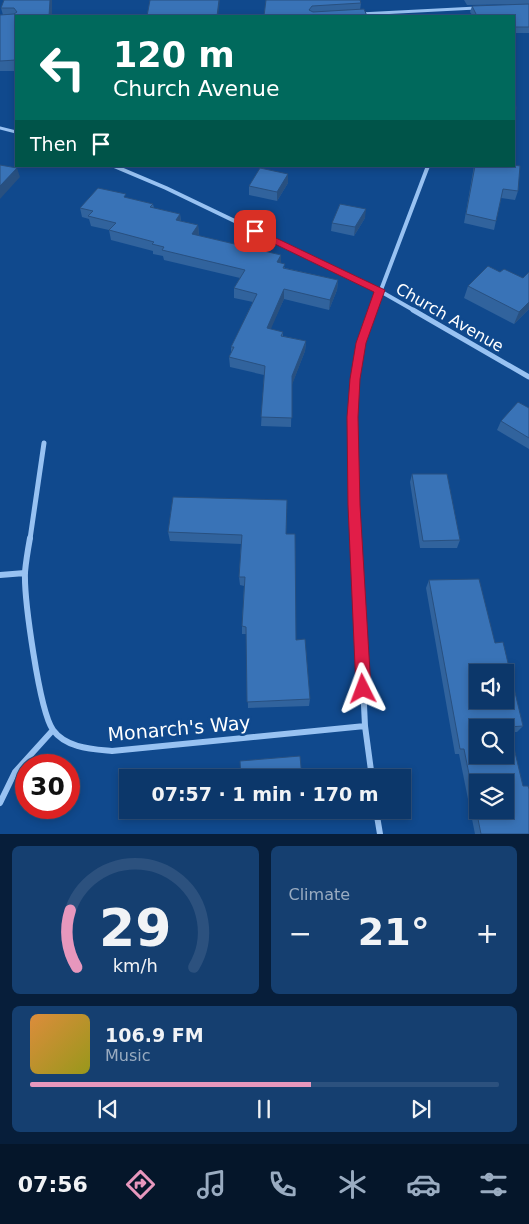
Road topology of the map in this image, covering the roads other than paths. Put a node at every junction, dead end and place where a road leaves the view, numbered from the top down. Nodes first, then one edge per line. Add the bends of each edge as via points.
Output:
1 (483, 8) edge
2 (416, 11) junction
3 (351, 14) edge
4 (418, 15) edge
5 (0, 128) edge
6 (15, 132) edge
7 (116, 167) edge
8 (428, 167) edge
9 (380, 290) junction
10 (529, 377) edge
11 (44, 443) dead end
12 (25, 573) junction
13 (0, 575) edge
14 (365, 726) junction
15 (53, 730) junction
16 (371, 769) edge
17 (0, 802) edge
18 (378, 819) edge
19 (380, 834) edge

1 - 2 street
2 - 3 street
2 - 4 street
5 - 6 street
7 - 9 street, Church Avenue
8 - 9 street
9 - 10 street, Church Avenue
9 - 14 street via 361,343 352,417
11 - 12 street
12 - 13 street
12 - 15 street via 35,667 44,710
14 - 15 street, Monarch's Way via 112,751 90,750 68,743
14 - 16 street
15 - 17 street via 20,764 5,786
18 - 19 street

